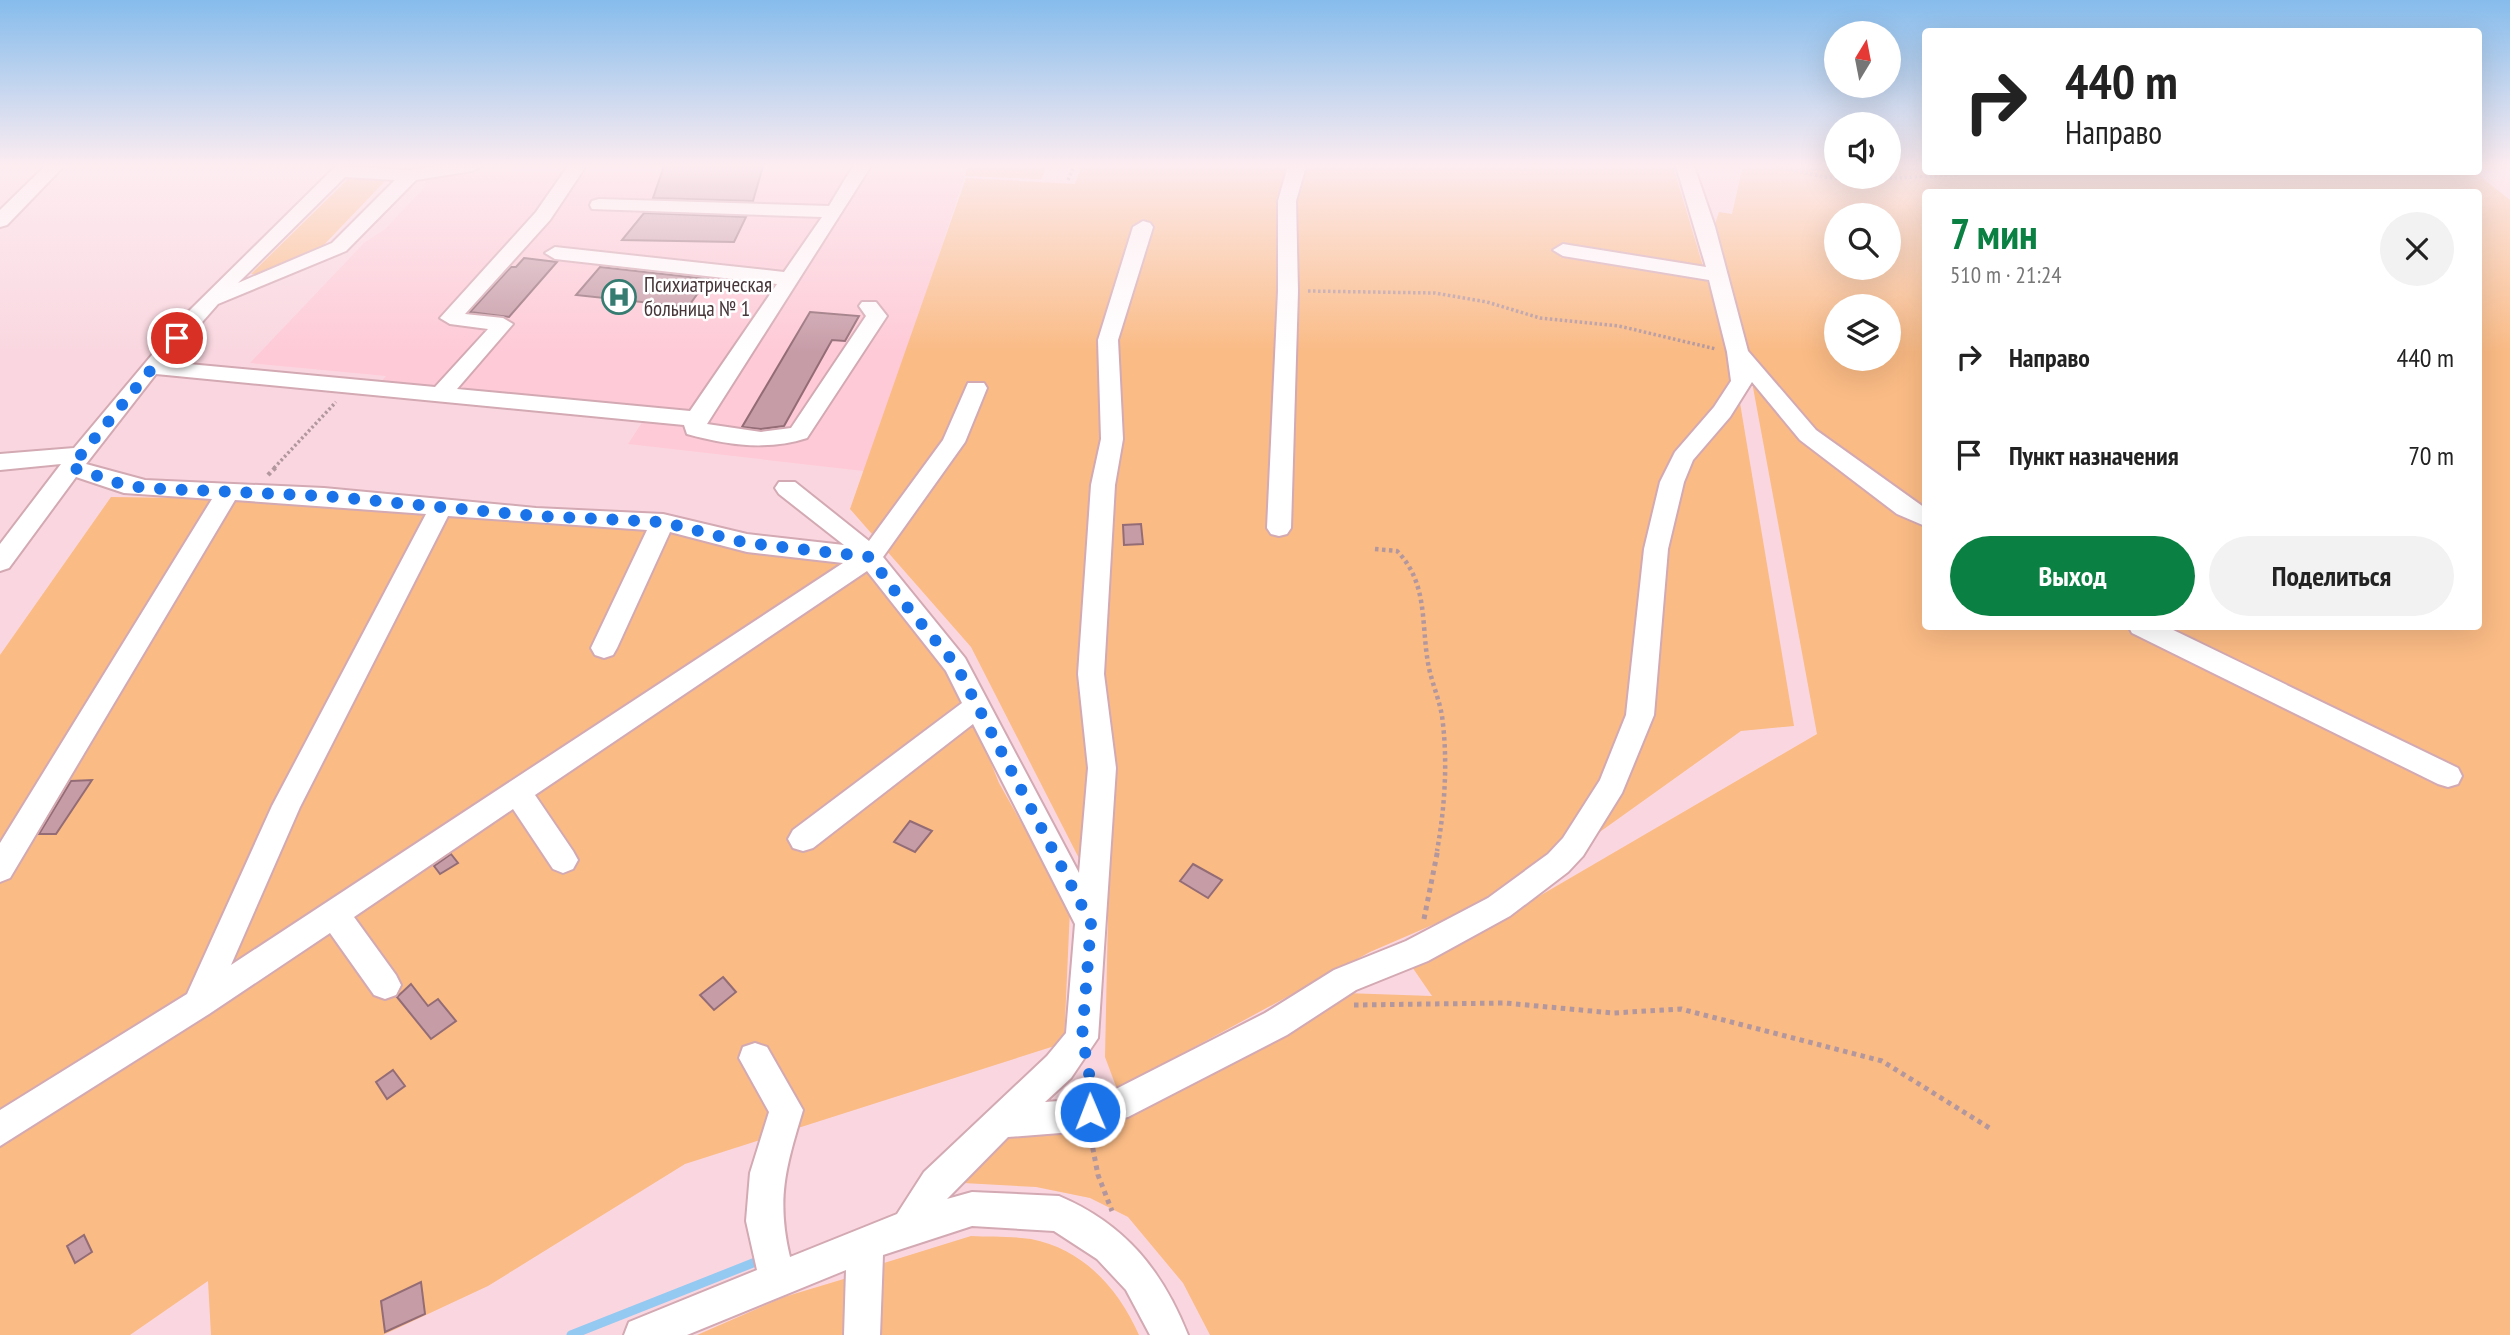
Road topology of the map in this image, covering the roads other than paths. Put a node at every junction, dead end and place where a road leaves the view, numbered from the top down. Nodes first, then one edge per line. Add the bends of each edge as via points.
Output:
1 (283, 228) edge
2 (357, 228) edge
3 (532, 228) edge
4 (824, 228) edge
5 (1143, 228) edge
6 (1287, 228) edge
7 (1703, 228) edge
8 (1563, 250) dead end
9 (555, 253) dead end
10 (1717, 275) junction
11 (790, 279) junction
12 (208, 303) junction
13 (869, 306) dead end
14 (1738, 352) junction
15 (151, 367) junction
16 (976, 388) dead end
17 (442, 393) junction
18 (696, 419) junction
19 (75, 461) junction
20 (0, 462) edge
21 (787, 488) dead end
22 (237, 492) junction
23 (441, 508) junction
24 (1922, 516) edge
25 (663, 522) junction
26 (1279, 528) dead end
27 (870, 557) junction
28 (0, 562) edge
29 (2149, 630) edge
30 (604, 648) dead end
31 (978, 706) junction
32 (2448, 776) dead end
33 (517, 792) junction
34 (803, 839) dead end
35 (564, 860) dead end
36 (0, 869) edge
37 (334, 913) junction
38 (1091, 923) junction
39 (385, 985) dead end
40 (198, 1004) junction
41 (755, 1058) dead end
42 (1000, 1121) junction
43 (0, 1129) edge
44 (908, 1227) junction
45 (865, 1245) junction
46 (777, 1281) junction
47 (642, 1335) edge
48 (862, 1335) edge
49 (1170, 1335) edge

1 - 12 street
2 - 12 street via 339,247
3 - 17 street via 450,318 503,324
4 - 11 street
5 - 38 street via 1108,340 1112,439 1103,485 1091,674 1102,768
6 - 26 street
7 - 10 street
8 - 10 street
9 - 11 street
10 - 14 street
11 - 18 street
12 - 15 street
13 - 18 lane via 877,316 799,433 783,440 743,438 695,429
14 - 24 street via 1808,435
14 - 42 street via 1742,381 1683,457 1672,482 1656,549 1640,715 1612,785 1558,863 1499,907 1417,951 1345,980 1116,1106 1073,1116
15 - 17 street
15 - 19 street
16 - 27 street via 954,442
17 - 18 street
19 - 20 street
19 - 22 street via 124,485
19 - 28 street
21 - 27 street
22 - 23 street
22 - 36 street
23 - 25 street
23 - 40 street via 286,806
25 - 27 street via 747,543
25 - 30 street
27 - 31 street via 956,665
27 - 33 street
29 - 32 street
31 - 34 street
31 - 38 street
33 - 35 lane
33 - 37 street
37 - 39 lane
37 - 40 street
38 - 42 street via 1082,1038 1059,1067
40 - 43 street
41 - 46 street via 786,1110 767,1173 764,1221
42 - 44 street via 936,1184
44 - 45 street
44 - 49 street via 972,1209 1059,1214 1110,1246 1139,1277
45 - 46 street
45 - 48 street
46 - 47 street

